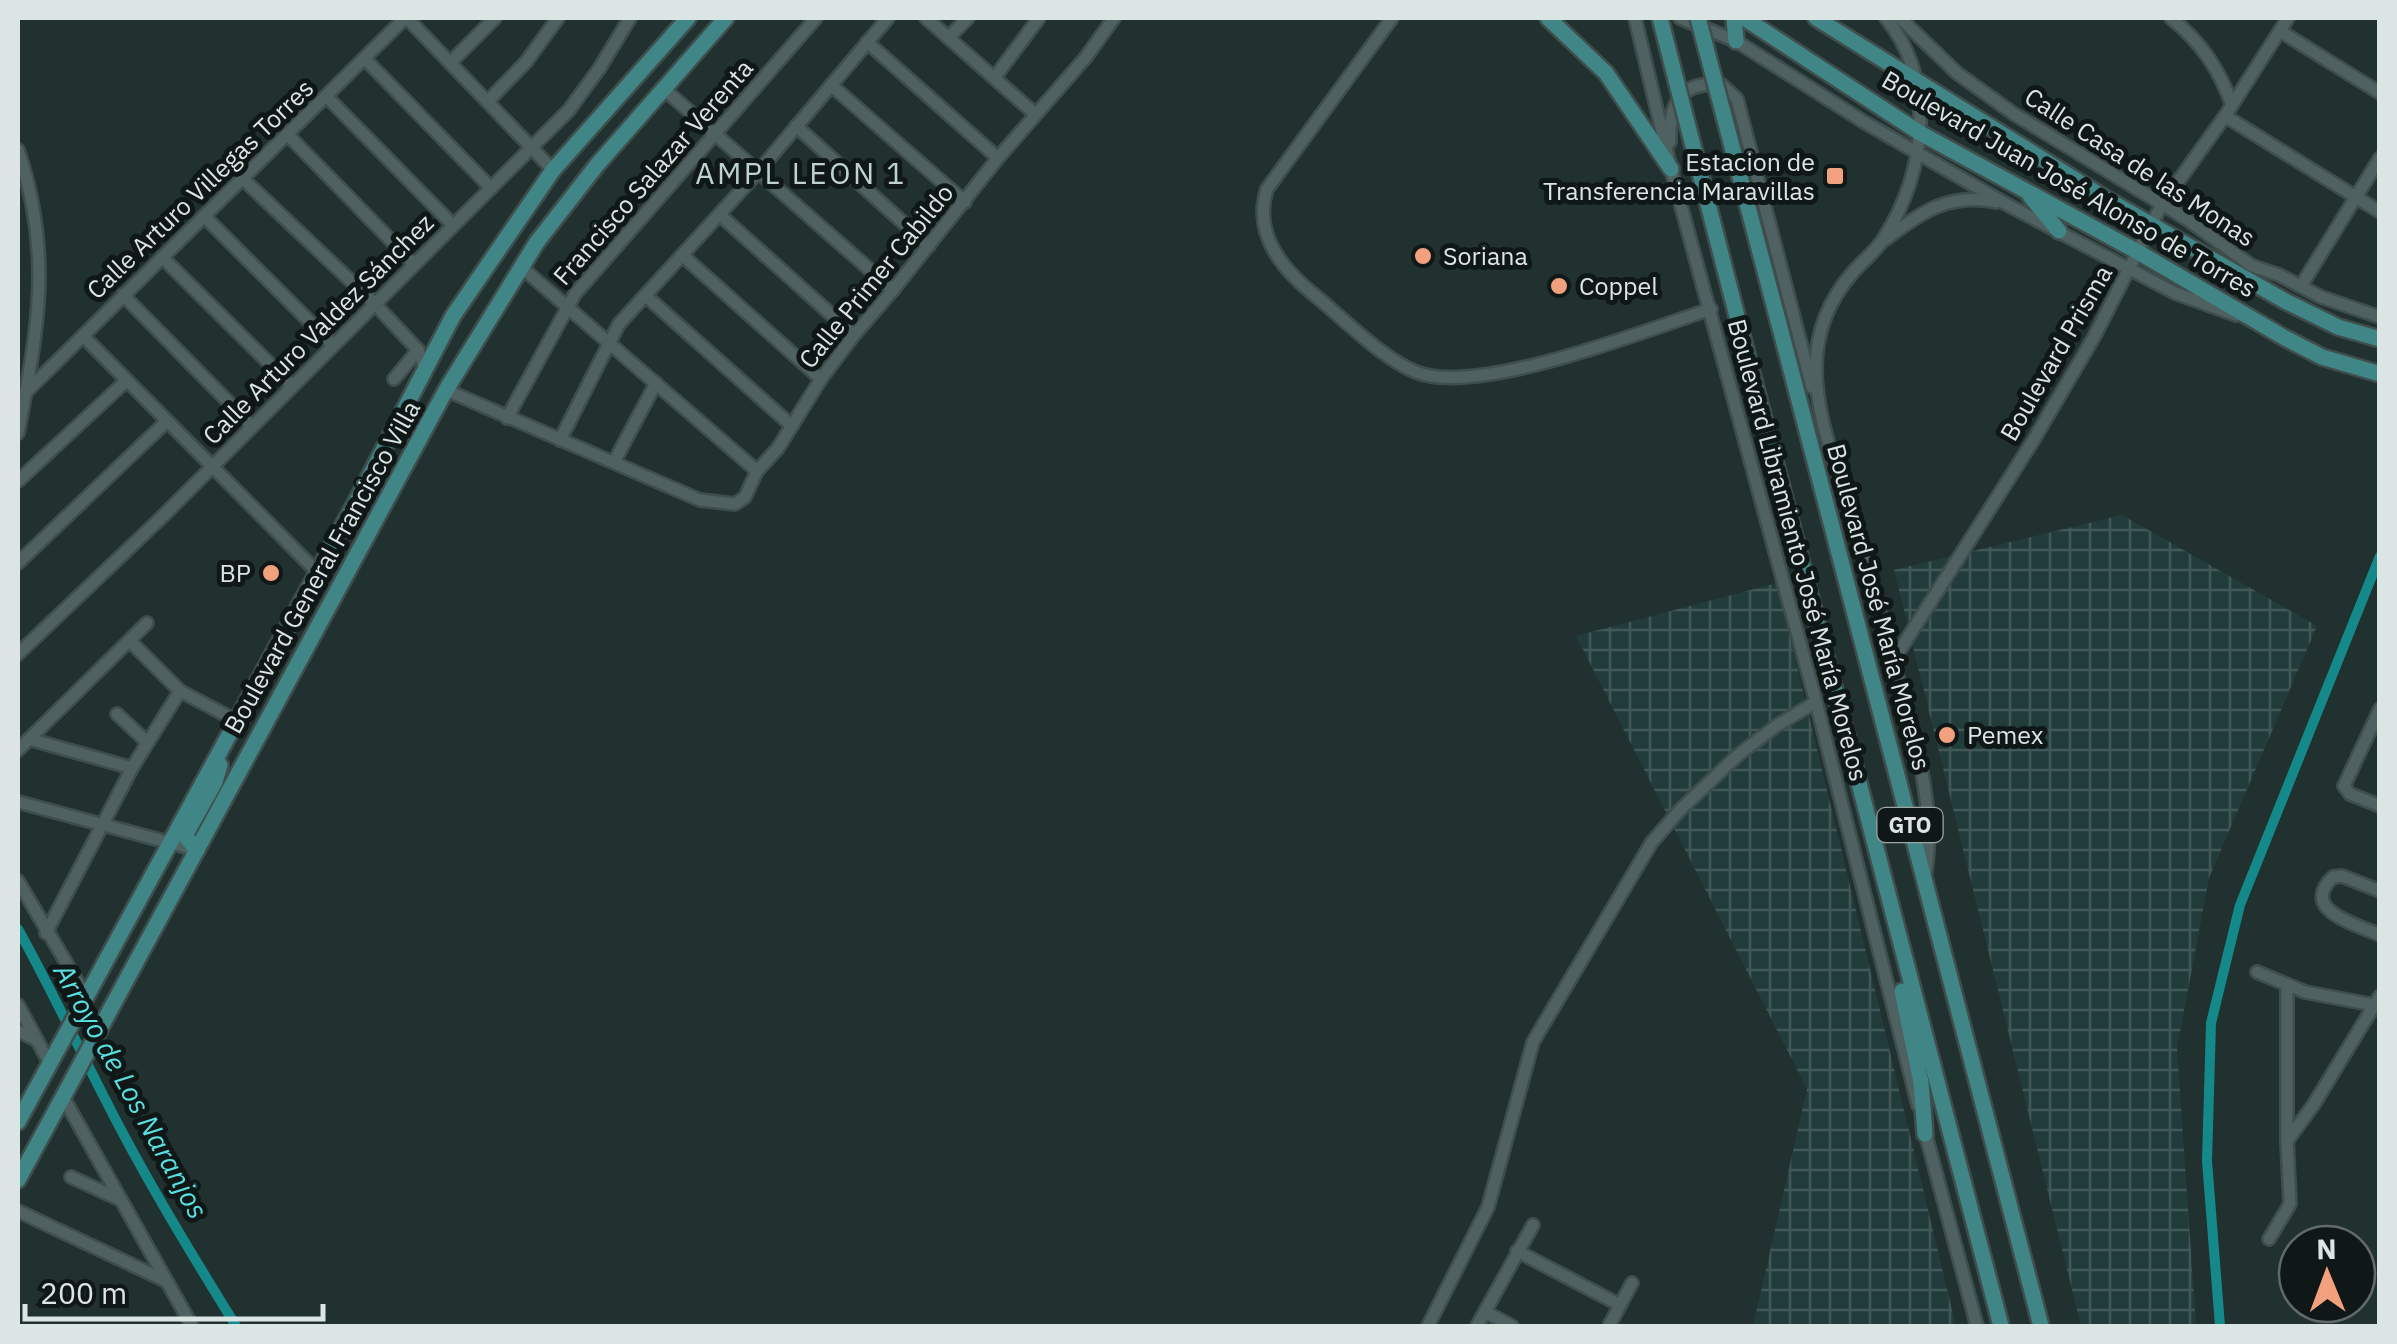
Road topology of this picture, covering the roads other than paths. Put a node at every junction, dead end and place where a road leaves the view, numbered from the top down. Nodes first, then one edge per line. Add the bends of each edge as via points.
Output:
1 (406, 18) edge
2 (495, 18) edge
3 (558, 18) edge
4 (630, 18) edge
5 (688, 18) edge
6 (726, 18) edge
7 (816, 18) edge
8 (888, 18) edge
9 (926, 18) edge
10 (968, 18) edge
11 (1039, 18) edge
12 (1114, 18) edge
13 (1392, 18) edge
14 (1548, 18) edge
15 (1634, 18) edge
16 (1660, 18) edge
17 (1680, 18) edge
18 (1698, 18) edge
19 (1734, 18) edge
20 (1744, 18) edge
21 (1806, 18) edge
22 (1816, 18) edge
23 (1886, 18) edge
24 (1900, 18) edge
25 (2171, 18) edge
26 (2288, 18) edge
27 (2280, 31) junction
28 (949, 37) junction
29 (1736, 41) junction
30 (868, 42) junction
31 (1857, 44) junction
32 (365, 59) junction
33 (450, 63) junction
34 (995, 77) junction
35 (1916, 82) junction
36 (830, 85) junction
37 (665, 90) junction
38 (2380, 94) edge
39 (326, 97) junction
40 (488, 100) junction
41 (2228, 111) junction
42 (1036, 114) junction
43 (796, 126) junction
44 (1920, 132) junction
45 (287, 134) junction
46 (714, 134) junction
47 (532, 146) junction
48 (18, 150) edge
49 (1918, 153) junction
50 (998, 158) junction
51 (2380, 158) edge
52 (1671, 169) junction
53 (553, 170) junction
54 (758, 172) junction
55 (242, 178) junction
56 (490, 188) junction
57 (2025, 189) junction
58 (2358, 197) junction
59 (965, 202) junction
60 (2006, 204) junction
61 (2162, 204) junction
62 (2380, 212) edge
63 (720, 215) junction
64 (204, 216) junction
65 (2152, 224) junction
66 (452, 225) junction
67 (2058, 231) junction
68 (1882, 241) junction
69 (929, 246) junction
70 (2138, 252) junction
71 (682, 255) junction
72 (162, 257) junction
73 (414, 264) junction
74 (520, 266) junction
75 (2252, 266) junction
76 (2131, 269) junction
77 (2301, 286) junction
78 (894, 290) junction
79 (123, 295) junction
80 (646, 296) junction
81 (2285, 301) junction
82 (374, 303) junction
83 (567, 306) junction
84 (1711, 308) junction
85 (2380, 317) edge
86 (2263, 324) junction
87 (854, 334) junction
88 (83, 336) junction
89 (2380, 339) edge
90 (608, 341) junction
91 (332, 344) junction
92 (418, 350) junction
93 (425, 368) junction
94 (2380, 374) edge
95 (394, 379) dead end
96 (821, 379) junction
97 (126, 380) junction
98 (656, 383) junction
99 (290, 385) junction
100 (446, 390) junction
101 (26, 392) junction
102 (1818, 410) junction
103 (507, 418) junction
104 (167, 420) junction
105 (252, 425) junction
106 (792, 426) junction
107 (18, 434) edge
108 (560, 440) junction
109 (614, 462) junction
110 (212, 466) junction
111 (757, 471) junction
112 (18, 481) edge
113 (18, 563) edge
114 (317, 572) junction
115 (147, 623) dead end
116 (130, 641) junction
117 (18, 654) edge
118 (1893, 661) junction
119 (180, 690) junction
120 (1816, 702) junction
121 (2380, 709) edge
122 (116, 714) dead end
123 (236, 721) junction
124 (29, 739) junction
125 (146, 742) junction
126 (18, 750) edge
127 (217, 757) junction
128 (132, 768) junction
129 (18, 802) edge
130 (2380, 806) edge
131 (104, 826) junction
132 (170, 842) junction
133 (197, 850) junction
134 (18, 880) edge
135 (1925, 880) junction
136 (2380, 892) edge
137 (1890, 908) junction
138 (46, 932) junction
139 (2380, 936) edge
140 (140, 951) junction
141 (2257, 972) dead end
142 (2287, 984) junction
143 (86, 998) junction
144 (2377, 1001) edge
145 (18, 1004) edge
146 (18, 1031) edge
147 (37, 1040) junction
148 (50, 1064) junction
149 (24, 1096) edge
150 (62, 1096) junction
151 (18, 1122) edge
152 (1926, 1134) junction
153 (2287, 1141) junction
154 (71, 1177) dead end
155 (18, 1180) edge
156 (121, 1200) junction
157 (18, 1212) edge
158 (1533, 1225) dead end
159 (2269, 1239) dead end
160 (1517, 1251) junction
161 (164, 1280) junction
162 (1632, 1283) dead end
163 (1620, 1305) junction
164 (1485, 1312) junction
165 (192, 1326) edge
166 (1428, 1326) edge
167 (1477, 1326) edge
168 (1512, 1326) edge
169 (1609, 1326) edge
170 (1976, 1326) edge
171 (2001, 1326) edge
172 (2041, 1326) edge

1 - 32 street, Calle Arturo Villegas Torres
1 - 33 street
2 - 33 street
3 - 40 street
4 - 47 street, Calle Arturo Valdez Sánchez via 584,90
5 - 53 main road, Boulevard General Francisco Villa
6 - 37 main road, Boulevard General Francisco Villa
7 - 46 street, Francisco Salazar Verenta
8 - 30 street
9 - 28 street
10 - 28 street
11 - 34 street
12 - 42 street, Calle Primer Cabildo
13 - 84 street via 1267,189 1264,232 1293,277 1410,370 1438,379 1548,360
14 - 52 main road via 1606,73
15 - 52 street, Boulevard Libramiento José María Morelos
16 - 137 main road, GTO, bridge
17 - 29 street
18 - 135 main road, Boulevard José María Morelos / GTO, bridge
19 - 29 main road
20 - 44 main road, Boulevard Juan José Alonso de Torres
21 - 31 main road
22 - 31 main road, Boulevard Juan José Alonso de Torres
23 - 35 street via 1908,50
24 - 61 street, Calle Casa de las Monas via 1957,73 2014,114
25 - 41 street via 2214,62
26 - 27 street, Boulevard Prisma
27 - 38 street
27 - 41 street, Boulevard Prisma
28 - 34 street
29 - 49 street
30 - 36 street
30 - 50 street
31 - 35 main road, Boulevard Juan José Alonso de Torres
32 - 39 street, Calle Arturo Villegas Torres
32 - 56 street
33 - 40 street
34 - 42 street
35 - 44 street
35 - 65 main road, Boulevard Juan José Alonso de Torres
36 - 43 street
36 - 59 street
37 - 46 street
37 - 74 main road, Boulevard General Francisco Villa
39 - 45 street, Calle Arturo Villegas Torres
39 - 66 street
40 - 47 street
41 - 58 street
41 - 61 street, Boulevard Prisma
42 - 50 street, Calle Primer Cabildo
43 - 54 street
43 - 69 street
44 - 49 street
44 - 57 main road, Boulevard Juan José Alonso de Torres
45 - 55 street, Calle Arturo Villegas Torres
45 - 73 street
46 - 54 street
46 - 83 street, Francisco Salazar Verenta
47 - 53 street
47 - 56 street, Calle Arturo Valdez Sánchez
48 - 101 street via 41,261
49 - 60 street
49 - 68 street
50 - 59 street, Calle Primer Cabildo
51 - 58 street
52 - 84 street, Boulevard Libramiento José María Morelos
52 - 102 street via 1670,124 1678,98 1699,85 1722,85 1740,110
53 - 93 main road, Boulevard General Francisco Villa via 486,264
54 - 63 street
54 - 78 street
55 - 64 street, Calle Arturo Villegas Torres
55 - 82 street
56 - 66 street, Calle Arturo Valdez Sánchez
57 - 67 main road
57 - 70 main road, Boulevard Juan José Alonso de Torres
58 - 62 street
58 - 77 street
59 - 69 street, Calle Primer Cabildo
60 - 67 street
60 - 68 street via 1968,198 1938,204
61 - 65 street, Boulevard Prisma
61 - 75 street, Calle Casa de las Monas
63 - 71 street
63 - 87 street
64 - 72 street, Calle Arturo Villegas Torres
64 - 91 street
65 - 70 street, Boulevard Prisma
65 - 81 main road, Boulevard Juan José Alonso de Torres
66 - 73 street, Calle Arturo Valdez Sánchez
67 - 76 street
68 - 102 street via 1829,307 1818,348
69 - 78 street, Calle Primer Cabildo
70 - 76 street, Boulevard Prisma
70 - 86 main road, Boulevard Juan José Alonso de Torres
71 - 80 street
71 - 96 street
72 - 79 street, Calle Arturo Villegas Torres
72 - 99 street
73 - 82 street, Calle Arturo Valdez Sánchez
74 - 83 street
74 - 100 main road, Boulevard General Francisco Villa
75 - 77 street, Calle Casa de las Monas
75 - 81 street
76 - 86 street via 2175,293
76 - 118 street, Boulevard Prisma via 2033,441
77 - 85 street, Calle Casa de las Monas
78 - 87 street, Calle Primer Cabildo
79 - 88 street, Calle Arturo Villegas Torres
79 - 105 street
80 - 90 street
80 - 106 street
81 - 89 main road, Boulevard Juan José Alonso de Torres
82 - 91 street, Calle Arturo Valdez Sánchez
82 - 92 street
83 - 90 street
83 - 103 street, Francisco Salazar Verenta
84 - 120 street, Boulevard Libramiento José María Morelos
86 - 94 main road, Boulevard Juan José Alonso de Torres via 2322,357
87 - 96 street, Calle Primer Cabildo
88 - 97 street
88 - 101 street, Calle Arturo Villegas Torres
90 - 98 street
90 - 108 street
91 - 99 street, Calle Arturo Valdez Sánchez
92 - 93 street
92 - 95 street
93 - 114 main road, Boulevard General Francisco Villa
96 - 106 street, Calle Primer Cabildo
97 - 104 street
97 - 112 street
98 - 109 street
98 - 111 street
99 - 105 street, Calle Arturo Valdez Sánchez
100 - 103 street
100 - 133 main road, Boulevard General Francisco Villa
101 - 107 street
102 - 118 street
103 - 108 street
104 - 110 street
104 - 113 street
105 - 110 street, Calle Arturo Valdez Sánchez
106 - 111 street, Calle Primer Cabildo
108 - 109 street
109 - 111 street, Calle Primer Cabildo via 714,504 745,497
110 - 114 street
110 - 117 street, Calle Arturo Valdez Sánchez
114 - 123 main road, Boulevard General Francisco Villa
115 - 116 street
116 - 119 street
116 - 124 street
118 - 135 street via 1929,812
119 - 123 street
119 - 125 street
120 - 152 street, Boulevard Libramiento José María Morelos
120 - 166 street via 1738,755 1652,842 1533,1042 1494,1188
121 - 130 street via 2344,786
122 - 125 street
123 - 127 main road, Boulevard General Francisco Villa
124 - 126 street
124 - 128 street
125 - 128 street
127 - 132 main road, Boulevard General Francisco Villa
127 - 133 main road via 219,774 187,832
128 - 131 street
129 - 131 street
131 - 132 street
131 - 138 street
132 - 133 street
132 - 140 main road via 180,861 139,936
132 - 143 main road, Boulevard General Francisco Villa
133 - 140 main road, Boulevard General Francisco Villa
134 - 138 street
135 - 172 main road, Boulevard José María Morelos / GTO
136 - 139 street via 2338,876 2323,888 2322,902 2326,911
137 - 152 main road
137 - 171 main road, GTO
138 - 143 street
140 - 150 main road, Boulevard General Francisco Villa
141 - 142 street
142 - 144 street via 2316,995
142 - 153 street
143 - 148 main road, Boulevard General Francisco Villa
144 - 153 street
145 - 147 street
146 - 147 street
147 - 148 street
148 - 149 main road, Boulevard General Francisco Villa
149 - 151 main road, Boulevard General Francisco Villa
150 - 155 main road, Boulevard General Francisco Villa
150 - 156 street
152 - 170 street, Boulevard Libramiento José María Morelos
153 - 159 street via 2290,1204
154 - 156 street
156 - 161 street
157 - 161 street
158 - 160 street
160 - 163 street
160 - 164 street
161 - 165 street
162 - 163 street
163 - 169 street
164 - 167 street
164 - 168 street

